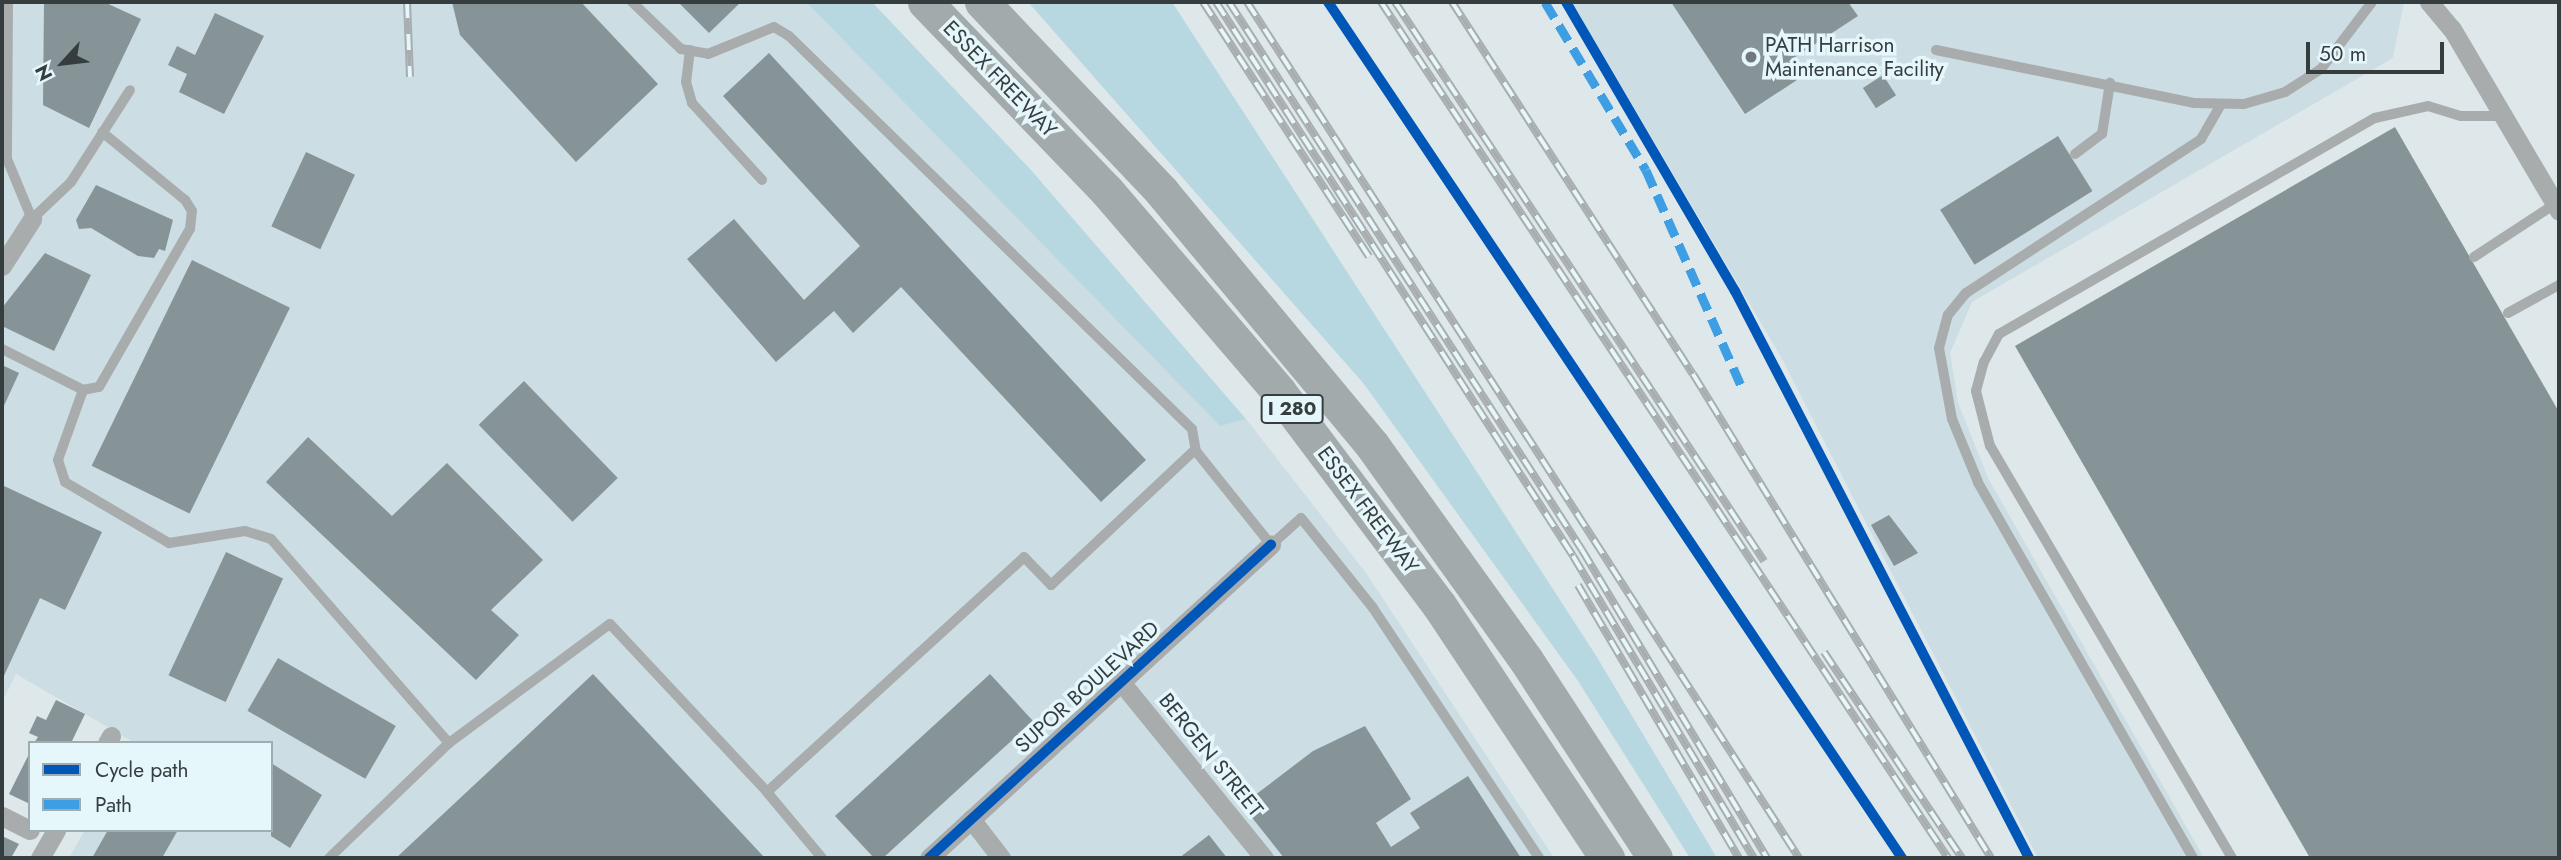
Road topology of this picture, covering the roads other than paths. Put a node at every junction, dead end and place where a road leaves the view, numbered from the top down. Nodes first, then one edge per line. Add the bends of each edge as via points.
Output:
1 (8, 2) edge
2 (632, 2) edge
3 (925, 2) edge
4 (982, 2) edge
5 (2372, 2) edge
6 (2429, 2) edge
7 (690, 50) junction
8 (1936, 50) dead end
9 (2110, 83) junction
10 (130, 90) dead end
11 (2221, 105) junction
12 (2504, 116) junction
13 (102, 132) junction
14 (2075, 154) dead end
15 (762, 180) dead end
16 (2557, 207) edge
17 (32, 219) junction
18 (2474, 257) dead end
19 (2, 266) edge
20 (2559, 285) edge
21 (2508, 313) dead end
22 (2, 349) edge
23 (83, 390) junction
24 (1196, 452) junction
25 (1271, 545) junction
26 (1121, 682) junction
27 (449, 743) junction
28 (767, 792) junction
29 (2, 816) edge
30 (971, 819) junction
31 (28, 829) edge
32 (53, 835) edge
33 (40, 858) edge
34 (329, 858) edge
35 (822, 858) edge
36 (929, 858) edge
37 (1001, 858) edge
38 (1264, 858) edge
39 (1539, 858) edge
40 (1607, 858) edge
41 (1656, 858) edge
42 (2193, 858) edge
43 (2232, 858) edge

1 - 17 lane via 7,159
2 - 7 lane
3 - 40 highway, ESSEX FREEWAY / I 280 via 1106,190 1279,392 1438,605
4 - 41 highway, ESSEX FREEWAY / I 280 via 1180,211 1364,434 1526,660
5 - 11 lane via 2338,52 2312,76 2270,98
6 - 12 street
7 - 15 lane via 686,82 692,103
7 - 24 lane via 708,54 774,27 789,36 1192,429
8 - 9 lane
9 - 11 lane
9 - 14 lane via 2104,131
10 - 13 lane
11 - 42 lane via 2201,139 1966,293 1946,320 1939,348 1952,419 1978,482
12 - 16 street
12 - 43 lane via 2461,116 2428,106 2375,118 1999,334 1984,362 1976,391 1990,446
13 - 17 lane via 71,182
13 - 23 lane via 185,200 192,221 107,378
16 - 18 lane
17 - 19 street
20 - 21 lane
22 - 23 lane
23 - 27 lane via 58,460 65,482 169,542 245,531 271,540
24 - 25 lane
24 - 28 lane via 1051,585 1024,557
25 - 26 street, SUPOR BOULEVARD
25 - 39 lane, SUPOR BOULEVARD via 1301,518 1373,608
26 - 30 street, SUPOR BOULEVARD
26 - 38 street, BERGEN STREET
27 - 28 lane via 610,624
27 - 34 lane
28 - 35 lane
29 - 31 street
30 - 36 street, SUPOR BOULEVARD
30 - 37 street
32 - 33 street

